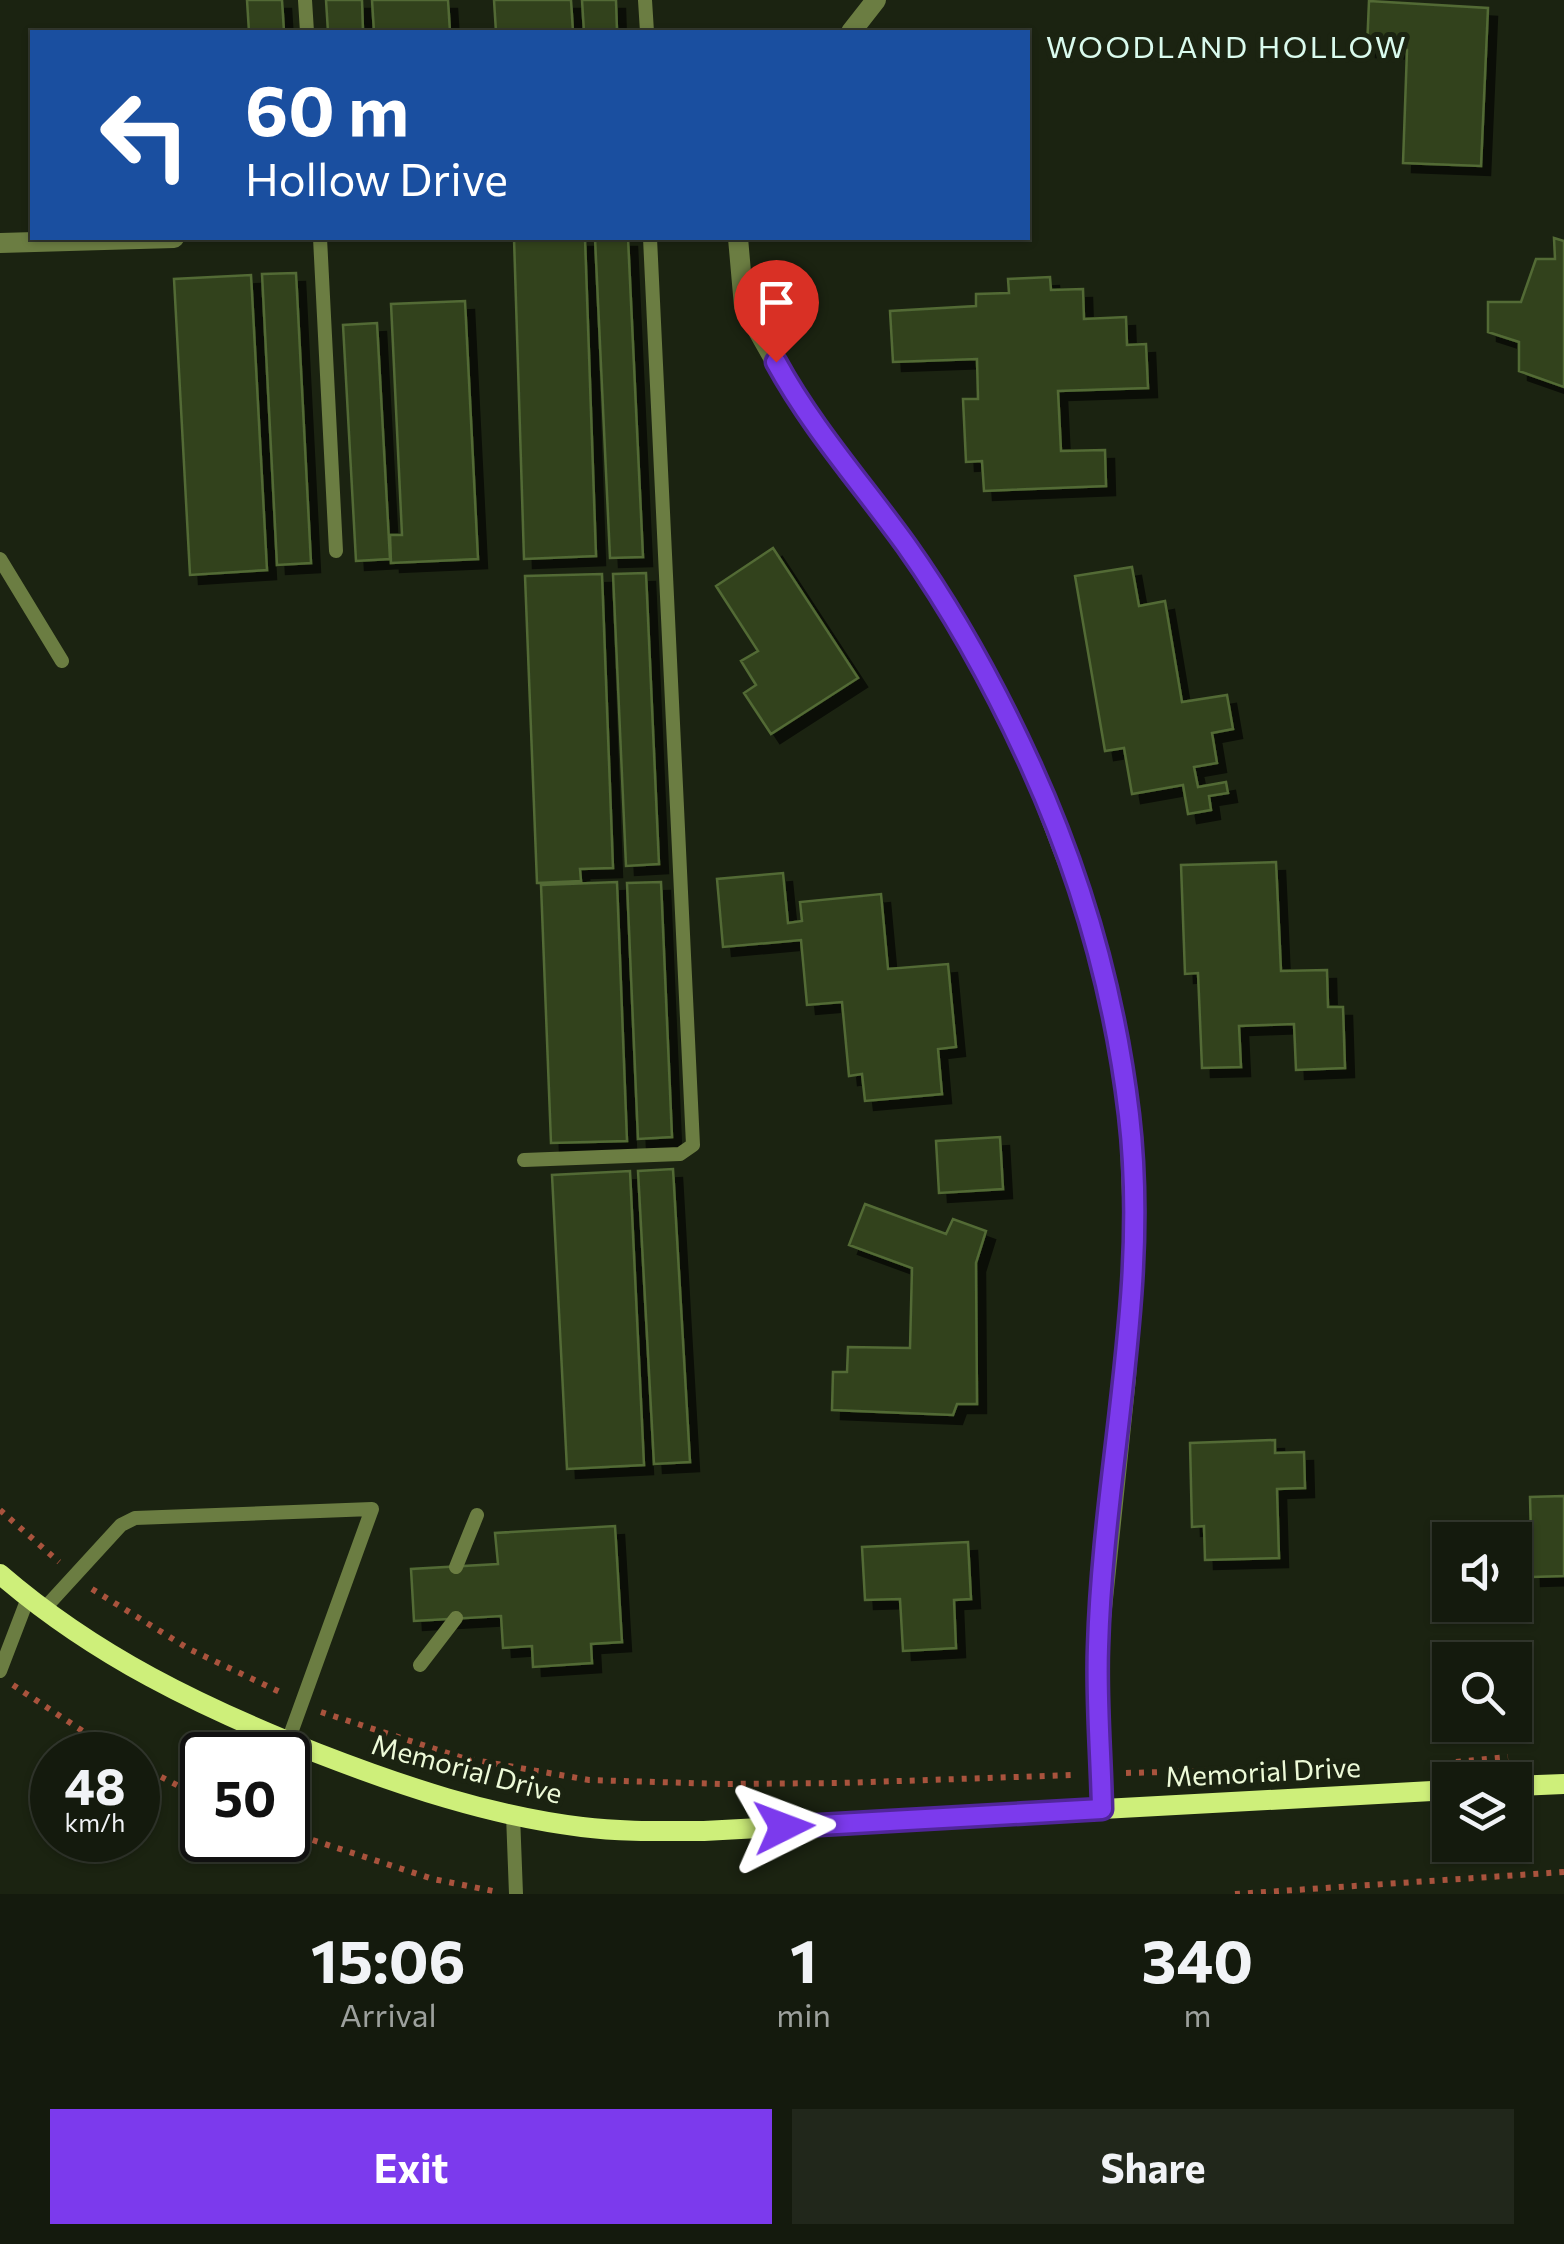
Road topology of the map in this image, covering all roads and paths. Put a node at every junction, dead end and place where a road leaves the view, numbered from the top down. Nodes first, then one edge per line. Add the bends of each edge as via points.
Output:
1 (305, 0) edge
2 (645, 0) edge
3 (876, 0) edge
4 (307, 30) edge
5 (646, 30) edge
6 (853, 30) edge
7 (104, 240) edge
8 (320, 240) edge
9 (650, 240) edge
10 (738, 240) edge
11 (0, 243) edge
12 (336, 550) dead end
13 (0, 558) edge
14 (62, 661) dead end
15 (524, 1160) dead end
16 (0, 1510) edge
17 (478, 1515) dead end
18 (456, 1567) dead end
19 (0, 1574) edge
20 (75, 1574) junction
21 (36, 1603) junction
22 (456, 1618) dead end
23 (420, 1665) dead end
24 (0, 1673) edge
25 (302, 1702) junction
26 (82, 1732) edge
27 (266, 1732) edge
28 (292, 1732) edge
29 (310, 1750) edge
30 (1512, 1757) dead end
31 (1460, 1762) edge
32 (1236, 1770) dead end
33 (1101, 1774) junction
34 (1564, 1784) edge
35 (1532, 1785) edge
36 (1432, 1791) edge
37 (1102, 1809) junction
38 (512, 1815) junction
39 (310, 1839) edge
40 (1564, 1872) edge
41 (513, 1894) edge
42 (1235, 1894) edge

1 - 4 lane
2 - 5 lane
3 - 6 street
7 - 11 street
8 - 12 lane
9 - 15 lane via 692,1145 680,1154
10 - 33 street via 744,306 792,391 906,544 976,654 1032,769 1110,996 1130,1118 1134,1250 1098,1647
13 - 14 lane
16 - 20 path
17 - 18 lane
19 - 21 main road, Memorial Drive
20 - 21 lane
20 - 25 path via 189,1649
20 - 25 lane via 135,1518 372,1509
21 - 24 lane
21 - 27 main road, Memorial Drive via 130,1669
22 - 23 lane
24 - 26 path
25 - 28 lane
25 - 33 path via 463,1758 590,1780 802,1783
29 - 38 main road, Memorial Drive
30 - 31 path
32 - 33 path
33 - 37 street
34 - 35 main road
36 - 37 main road, Memorial Drive
37 - 38 main road, Memorial Drive via 704,1832 582,1827
38 - 41 lane
39 - 41 path via 432,1879
40 - 42 path

